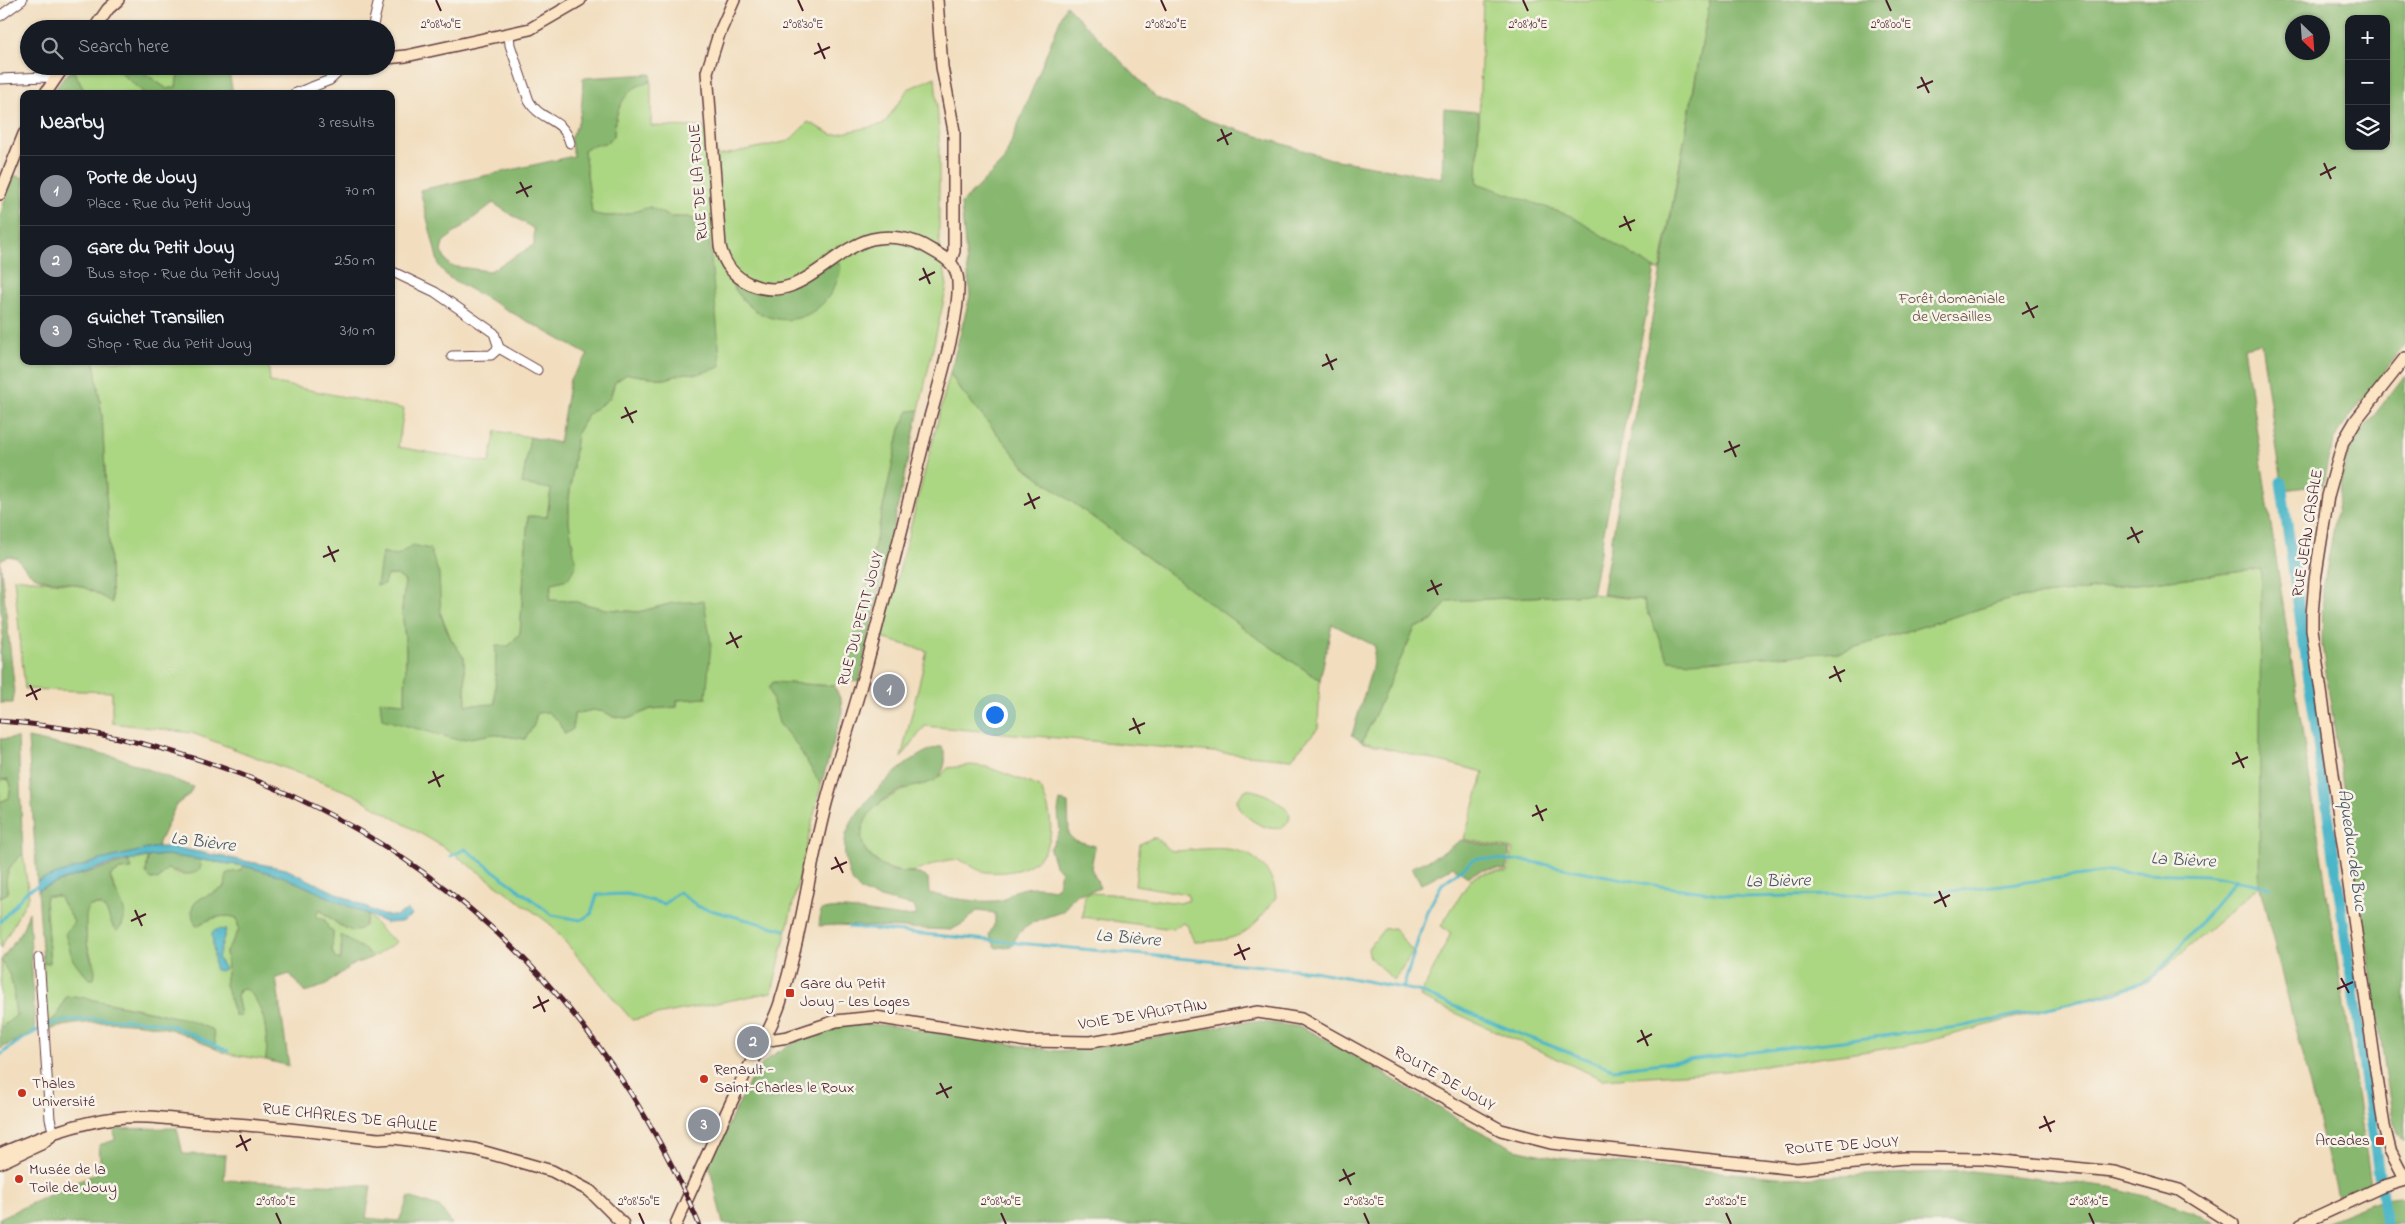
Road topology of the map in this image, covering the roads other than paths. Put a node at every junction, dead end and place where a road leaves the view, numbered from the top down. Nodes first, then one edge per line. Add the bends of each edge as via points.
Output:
1 (22, 0) edge
2 (118, 0) edge
3 (379, 0) edge
4 (580, 0) edge
5 (734, 0) edge
6 (937, 0) edge
7 (0, 16) edge
8 (100, 20) edge
9 (374, 20) edge
10 (509, 40) junction
11 (395, 57) edge
12 (56, 75) edge
13 (335, 75) edge
14 (0, 79) edge
15 (53, 79) junction
16 (47, 90) edge
17 (304, 90) edge
18 (570, 143) dead end
19 (20, 144) edge
20 (0, 194) edge
21 (950, 262) junction
22 (395, 273) edge
23 (499, 348) junction
24 (452, 356) dead end
25 (2405, 358) edge
26 (537, 370) dead end
27 (39, 958) dead end
28 (764, 1038) junction
29 (1373, 1057) joint
30 (54, 1134) junction
31 (0, 1154) edge
32 (0, 1163) edge
33 (2405, 1179) edge
34 (623, 1224) edge
35 (676, 1224) edge
36 (2233, 1224) edge
37 (2301, 1224) edge

1 - 7 street
2 - 8 street
3 - 9 street
4 - 10 street
5 - 21 street, RUE DE LA FOLIE via 707,72 720,246 728,267 745,282 758,287 785,288 814,275 857,245 891,238 924,246
6 - 21 street, RUE DU PETIT JOUY via 942,67 954,131 954,251
10 - 11 street
10 - 18 street via 531,104 564,128
12 - 15 street
13 - 17 street
14 - 15 street
15 - 16 street
19 - 20 street
21 - 28 street, RUE DU PETIT JOUY via 958,277 958,295 942,372 861,686 827,798 785,985
22 - 23 street via 435,292 494,333
23 - 24 street via 491,355
23 - 26 street
25 - 33 street, RUE JEAN CASALE via 2356,420 2341,448 2326,505 2312,615 2384,1126 2390,1150
27 - 30 street via 50,1119
28 - 29 street, VOIE DE VAUPTAIN via 788,1037 836,1021 874,1017 1027,1041 1091,1042 1258,1012 1301,1019
28 - 35 street, RUE DU PETIT JOUY
29 - 36 street, ROUTE DE JOUY via 1502,1130 1551,1143 1797,1169 1904,1158 1983,1159 2114,1172 2179,1190
30 - 31 street, RUE CHARLES DE GAULLE via 35,1138
30 - 32 street, RUE CHARLES DE GAULLE via 41,1144
30 - 34 street, RUE CHARLES DE GAULLE via 94,1121 141,1116 448,1144 552,1171 590,1191
33 - 37 street

